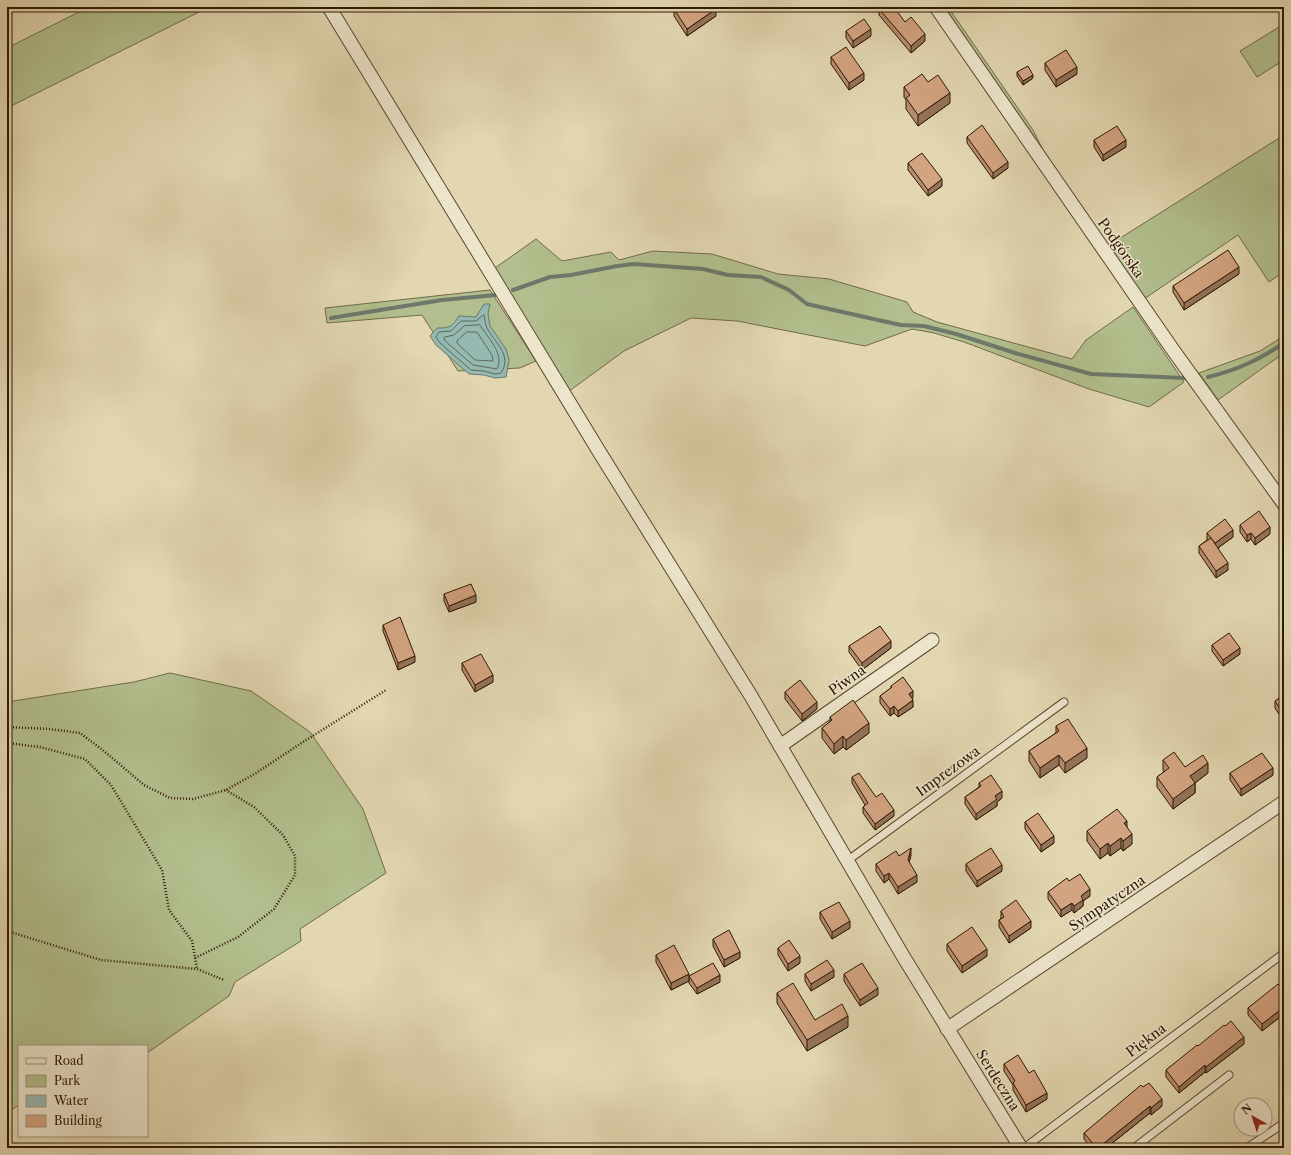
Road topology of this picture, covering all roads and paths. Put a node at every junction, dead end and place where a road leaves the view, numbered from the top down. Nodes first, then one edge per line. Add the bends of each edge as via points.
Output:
1 (329, 7) edge
2 (936, 7) edge
3 (1284, 504) edge
4 (932, 640) dead end
5 (386, 690) dead end
6 (1064, 702) dead end
7 (7, 727) edge
8 (7, 743) edge
9 (780, 746) junction
10 (226, 790) junction
11 (1284, 802) edge
12 (847, 861) junction
13 (7, 930) edge
14 (1284, 953) edge
15 (195, 958) junction
16 (197, 969) junction
17 (224, 980) dead end
18 (947, 1030) junction
19 (1229, 1076) dead end
20 (1284, 1123) edge
21 (1022, 1148) edge
22 (1134, 1148) edge
23 (1248, 1148) edge

1 - 9 street, Serdeczna
2 - 3 street, Podgórska via 1180,360
4 - 9 street, Piwna
5 - 10 path
6 - 12 lane, Imprezowa
7 - 10 path via 80,733 144,785 170,798 193,799
8 - 15 path via 40,747 85,759 111,785 162,870 169,910 192,941
9 - 12 street, Serdeczna
10 - 15 path via 254,807 282,835 295,856 295,875 274,909 238,937
11 - 18 street, Sympatyczna
12 - 18 street, Serdeczna
13 - 16 path via 101,960
14 - 21 lane, Piękna
15 - 16 path
16 - 17 path
18 - 21 street, Serdeczna
19 - 22 lane
20 - 23 lane

